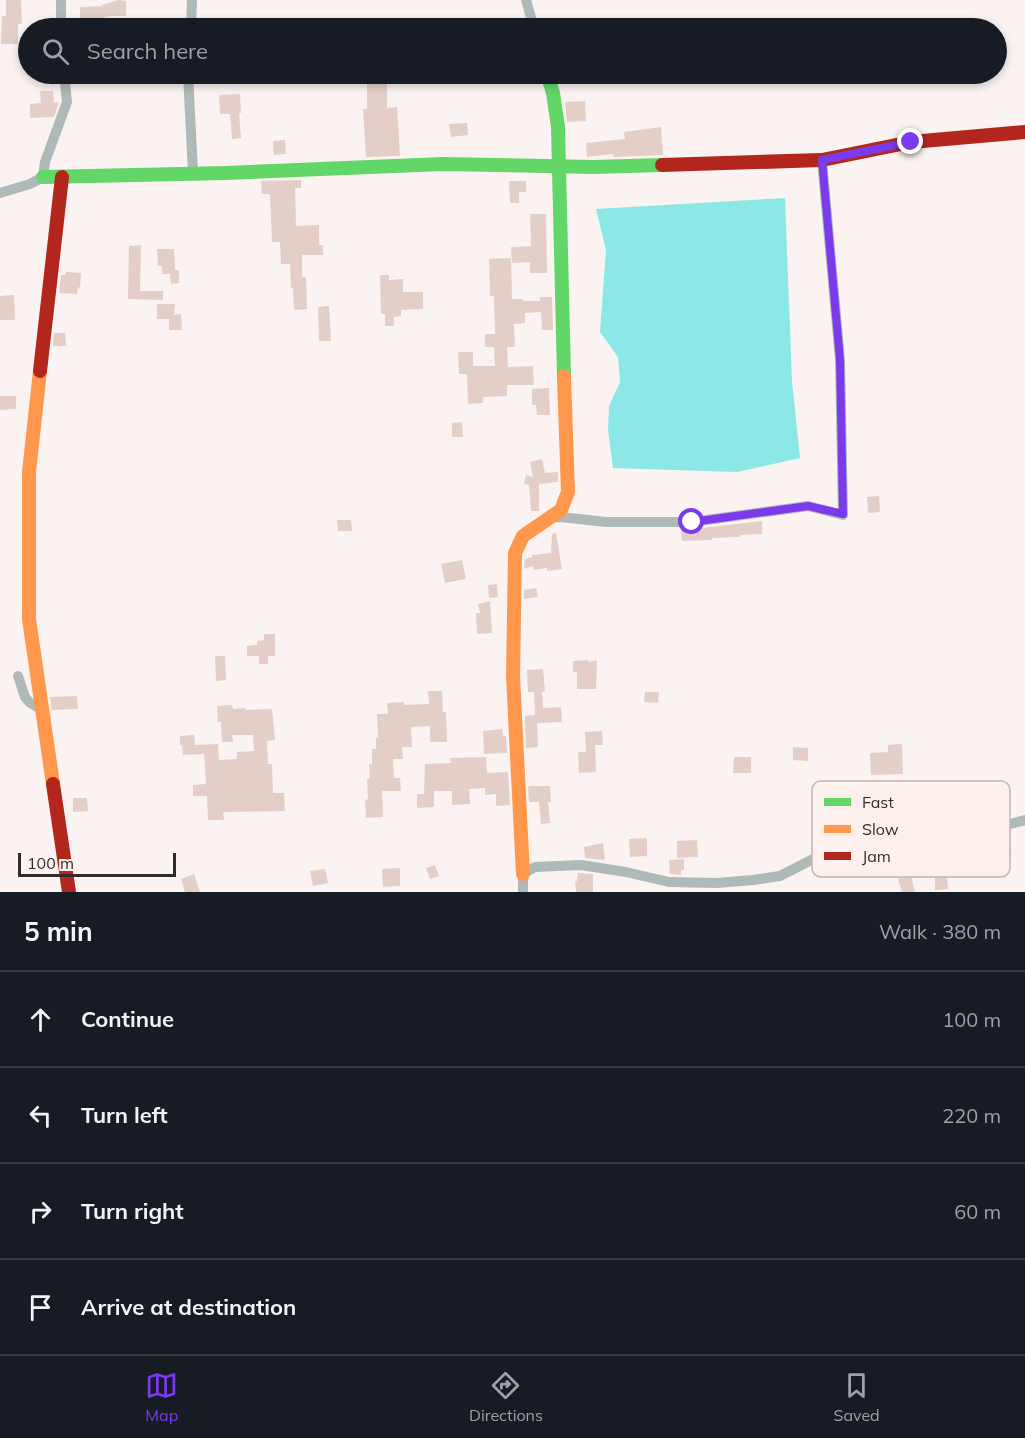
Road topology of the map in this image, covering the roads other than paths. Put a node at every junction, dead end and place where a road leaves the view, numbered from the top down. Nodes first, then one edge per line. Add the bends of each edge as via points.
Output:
1 (61, 0) edge
2 (192, 0) edge
3 (526, 0) edge
4 (61, 18) edge
5 (191, 18) edge
6 (531, 18) edge
7 (65, 84) edge
8 (189, 84) edge
9 (550, 84) edge
10 (1025, 132) edge
11 (822, 160) junction
12 (558, 167) junction
13 (193, 173) junction
14 (43, 177) junction
15 (62, 177) junction
16 (0, 193) edge
17 (549, 518) junction
18 (18, 676) dead end
19 (42, 710) junction
20 (1025, 820) edge
21 (1010, 824) edge
22 (812, 860) edge
23 (522, 874) junction
24 (69, 892) edge
25 (523, 892) edge

1 - 4 street
2 - 5 street
3 - 6 street
7 - 14 street via 67,102
8 - 13 street
9 - 12 street via 558,127
10 - 11 street via 911,142
11 - 12 street
11 - 17 street via 840,360 843,514 808,506 692,522
12 - 13 street via 443,164
12 - 17 street via 568,492 561,510
13 - 15 street
14 - 15 street
14 - 16 street
15 - 19 street via 28,472 28,619
17 - 23 street via 523,536 514,553 513,676
18 - 19 street via 28,702
19 - 24 street
20 - 21 street
22 - 23 street via 780,876 716,883 669,882 581,865 536,867
23 - 25 street

